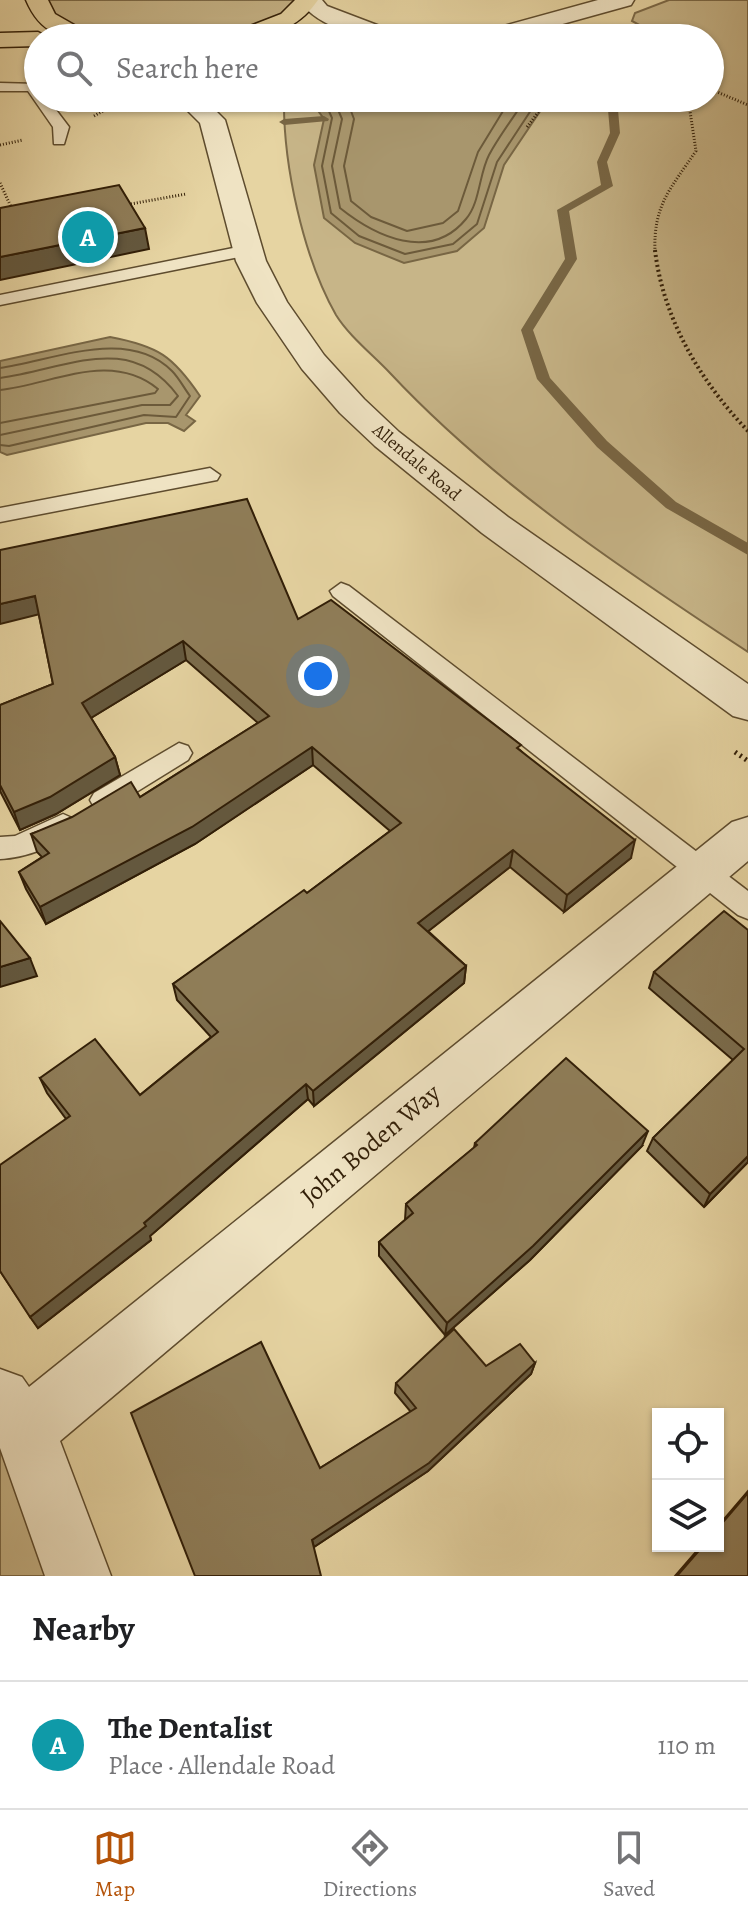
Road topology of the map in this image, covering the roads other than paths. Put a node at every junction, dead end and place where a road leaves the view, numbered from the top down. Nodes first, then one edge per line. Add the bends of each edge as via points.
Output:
1 (37, 0) edge
2 (309, 0) edge
3 (623, 0) edge
4 (57, 24) edge
5 (278, 24) edge
6 (353, 24) edge
7 (536, 24) edge
8 (24, 39) edge
9 (0, 40) edge
10 (0, 87) edge
11 (24, 87) edge
12 (50, 112) edge
13 (209, 112) edge
14 (59, 141) dead end
15 (248, 250) junction
16 (0, 300) edge
17 (210, 475) dead end
18 (0, 515) edge
19 (341, 591) dead end
20 (748, 705) edge
21 (179, 753) dead end
22 (748, 835) edge
23 (0, 848) edge
24 (701, 871) junction
25 (748, 907) edge
26 (12, 1414) edge
27 (78, 1576) edge

1 - 4 main road via 45,18
2 - 5 main road
2 - 6 street via 319,11
3 - 7 street
8 - 9 main road
10 - 11 lane
12 - 14 lane via 61,127
13 - 15 street, Allendale Road
15 - 16 lane
15 - 20 street, Allendale Road via 290,331 387,439 495,525
17 - 18 lane
19 - 24 lane
21 - 23 lane via 54,830 18,847
22 - 24 street, John Boden Way
24 - 25 lane
24 - 26 street, John Boden Way
26 - 27 street

